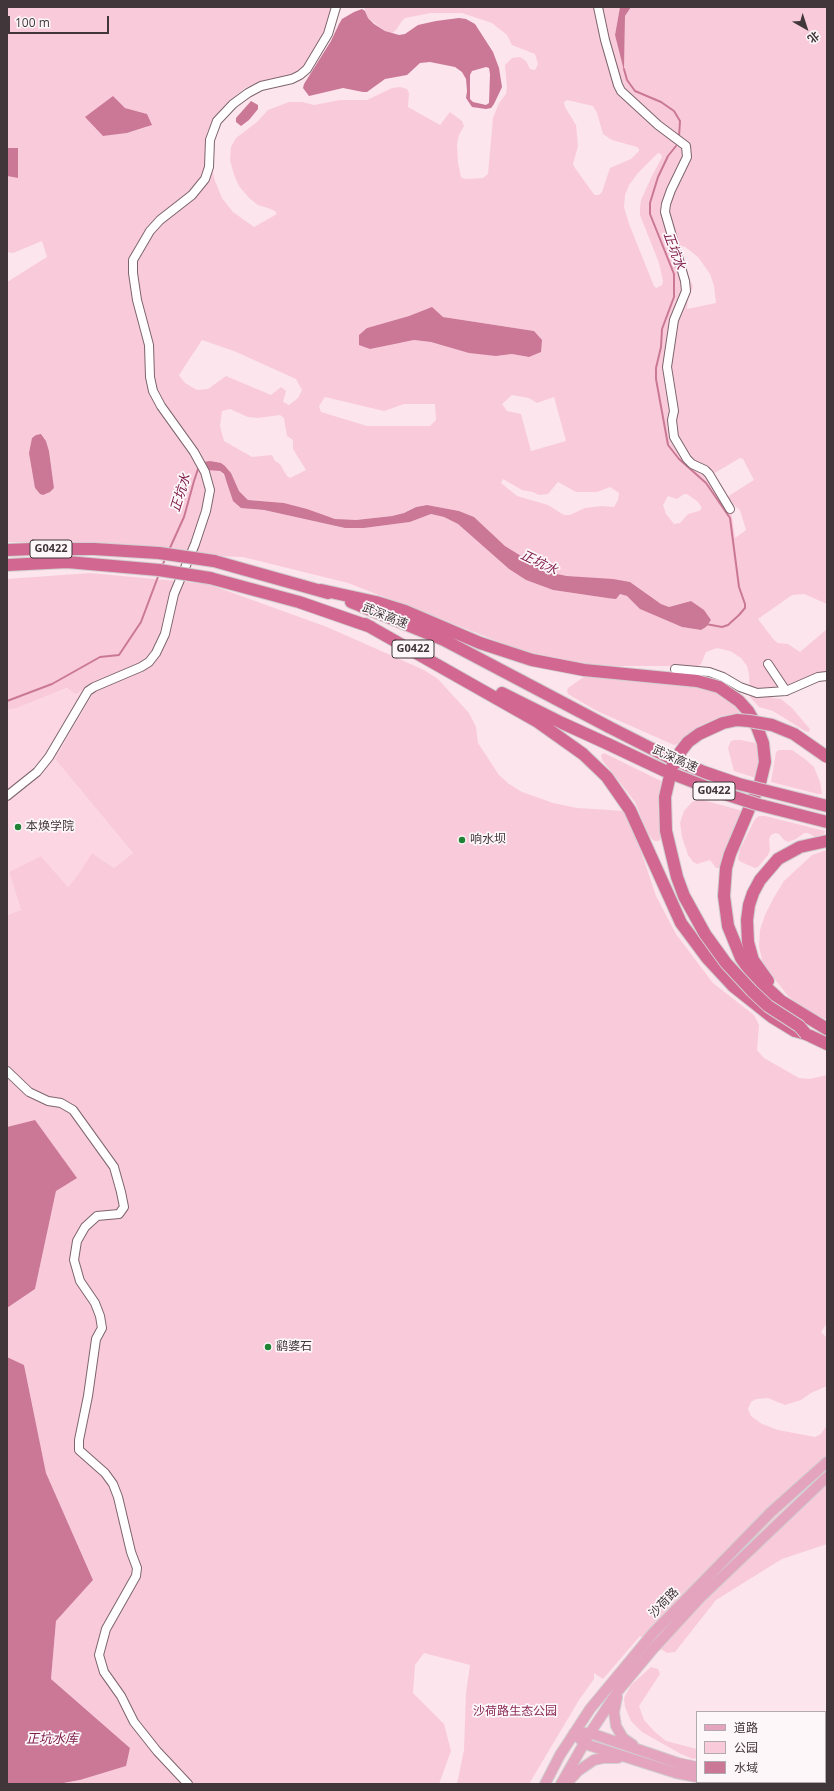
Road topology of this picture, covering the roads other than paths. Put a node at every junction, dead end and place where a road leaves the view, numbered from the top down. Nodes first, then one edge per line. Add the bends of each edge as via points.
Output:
1 (336, 7) edge
2 (598, 7) edge
3 (730, 509) dead end
4 (7, 550) edge
5 (7, 565) edge
6 (321, 590) junction
7 (365, 624) junction
8 (768, 664) dead end
9 (675, 669) dead end
10 (827, 676) edge
11 (786, 691) junction
12 (827, 757) edge
13 (7, 796) edge
14 (827, 806) edge
15 (827, 822) edge
16 (827, 841) edge
17 (804, 1014) junction
18 (827, 1029) edge
19 (806, 1034) junction
20 (827, 1044) edge
21 (7, 1071) edge
22 (827, 1462) edge
23 (827, 1477) edge
24 (618, 1691) junction
25 (574, 1733) junction
26 (590, 1733) junction
27 (585, 1744) junction
28 (649, 1754) junction
29 (644, 1763) junction
30 (696, 1767) edge
31 (696, 1777) edge
32 (188, 1784) edge
33 (545, 1784) edge
34 (561, 1784) edge
35 (566, 1784) edge

1 - 13 street via 328,34 307,69 292,79 261,86 248,93 232,104 217,121 210,140 209,168 205,179 192,195 150,231 133,260 132,273 137,300 149,345 153,391 202,468 210,490 206,511 174,594 165,634 156,653 142,667 88,691 44,763 37,772
2 - 3 street via 621,91 658,125 686,146 687,157 671,190 665,212 685,286 683,302 674,320 668,367 674,411 674,437 686,459 709,474
4 - 6 highway, 武深高速 / G0422, bridge via 94,549 159,553 214,561
5 - 7 highway, 武深高速 / G0422, bridge via 67,562 159,570 210,578 299,602
6 - 14 highway, 武深高速 / G0422, bridge via 444,640 668,757 739,784
6 - 17 highway via 405,611 480,643 532,660 584,670 697,681 719,687 739,701 757,727 763,743 765,762 760,782 726,868 724,896 728,926 741,958 753,975 781,1001
7 - 15 highway, 武深高速 / G0422, bridge via 562,724 665,771 756,804
7 - 19 highway via 538,722 583,754 606,777 630,810 671,904 695,943 719,972 749,999 795,1031
8 - 11 street
9 - 11 street via 716,674 740,688 757,693
10 - 11 street via 818,677
12 - 19 highway, bridge via 794,734 772,725 749,720 723,723 688,742 672,767 664,796 666,831 676,876 705,934 726,963 752,991
16 - 17 highway via 788,852 769,868 753,893 747,920 748,942 757,967 772,986
17 - 18 highway
19 - 20 highway
21 - 32 street via 29,1092 73,1110 114,1167 121,1192 124,1207 119,1214 97,1216 84,1227 77,1241 74,1260 80,1281 95,1303 102,1328 96,1339 78,1440 79,1450 105,1473 113,1484 136,1568 136,1576 106,1628 99,1655 104,1672 121,1696 134,1722 157,1752
22 - 25 main road, 沙荷路 via 771,1512 653,1633 590,1709
23 - 24 main road, 沙荷路 via 700,1598
24 - 26 main road, 沙荷路
24 - 28 main road via 614,1712 616,1726 623,1738
25 - 26 main road
25 - 27 main road
25 - 33 main road, 沙荷路
26 - 27 main road, 沙荷路
26 - 28 main road
27 - 29 main road
27 - 34 main road, 沙荷路
28 - 30 main road
29 - 31 main road
29 - 35 main road via 620,1758 603,1758 585,1765

